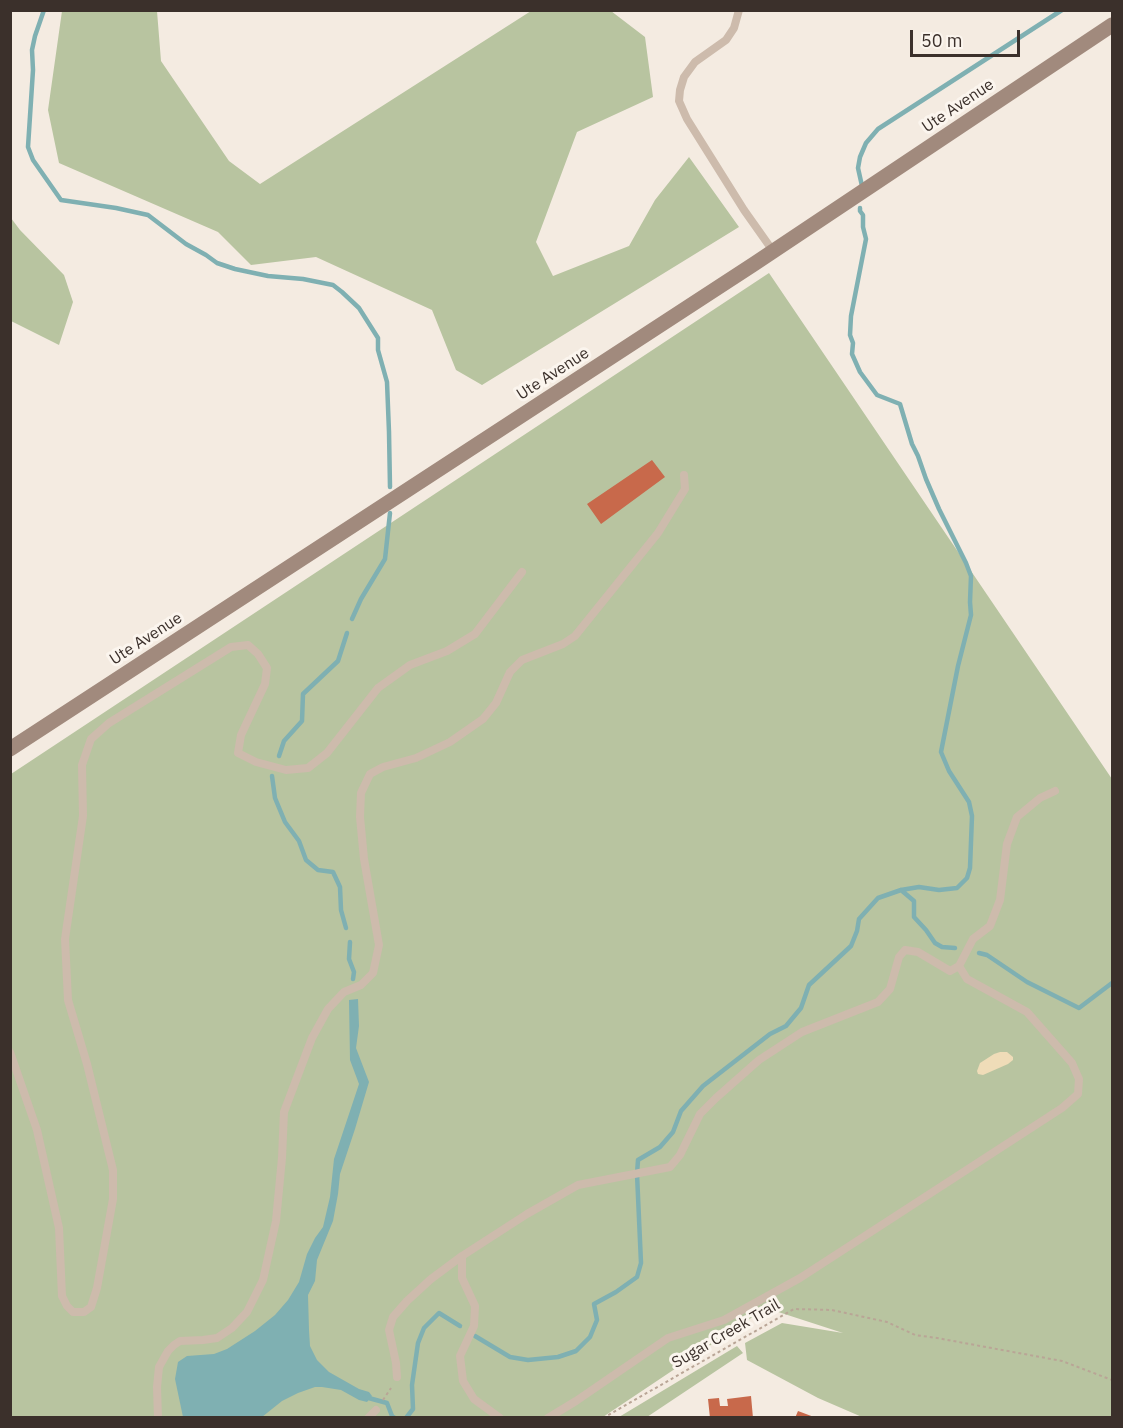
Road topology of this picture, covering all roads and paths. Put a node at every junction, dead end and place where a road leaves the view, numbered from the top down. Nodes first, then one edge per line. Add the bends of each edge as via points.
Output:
1 (739, 10) edge
2 (1113, 25) edge
3 (773, 251) junction
4 (684, 475) dead end
5 (522, 572) dead end
6 (10, 749) edge
7 (1055, 791) dead end
8 (959, 966) junction
9 (10, 1052) edge
10 (462, 1256) junction
11 (397, 1377) joint
12 (1113, 1380) edge
13 (376, 1410) joint
14 (158, 1418) edge
15 (368, 1418) edge
16 (500, 1418) edge
17 (548, 1418) edge
18 (603, 1418) edge

1 - 3 lane via 726,40 695,62 684,77 679,101
2 - 3 main road, Ute Avenue
3 - 6 main road, Ute Avenue
4 - 14 lane via 685,489 658,533 575,636 522,660 510,672 496,703 483,719 450,742 370,774 361,793 360,817 379,945 373,973 361,986 344,992 328,1009 312,1038 284,1112 276,1221 263,1281 247,1312 232,1328 217,1338 180,1341 168,1352 159,1367
5 - 9 lane via 475,634 447,651 410,665 378,688 327,753 308,768 286,770 238,753 241,735 265,684 267,668 248,645 231,647 109,723 91,739 82,765 83,816 65,939 68,1000 113,1170 113,1199 97,1288 92,1307 84,1312 73,1312 62,1296 59,1228 37,1130
7 - 8 lane via 1017,817 1007,844 999,900 990,926 973,939
8 - 10 lane via 950,971 918,952 905,950 899,957 890,989 878,1002 802,1032 759,1060 700,1114 670,1167 578,1185
8 - 17 lane via 968,979 1027,1012 1072,1063 1079,1079 1078,1094 800,1278 724,1320 668,1338
10 - 11 lane via 393,1317 389,1330
10 - 16 lane via 462,1278 475,1306 474,1326 460,1356 463,1381 474,1399
11 - 13 path
12 - 18 path, Sugar Creek Trail via 1062,1361 915,1335 887,1322 832,1310 794,1310
13 - 15 lane

